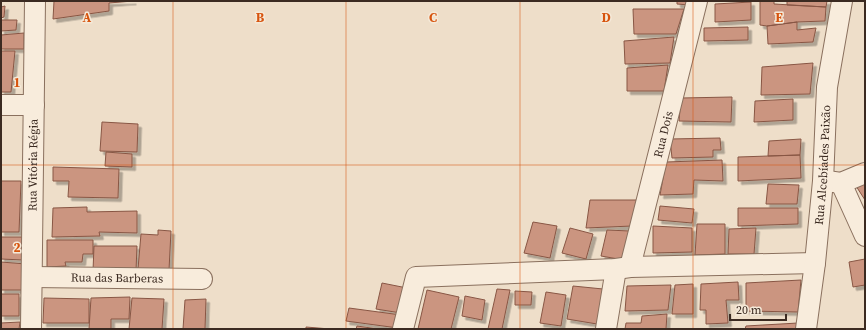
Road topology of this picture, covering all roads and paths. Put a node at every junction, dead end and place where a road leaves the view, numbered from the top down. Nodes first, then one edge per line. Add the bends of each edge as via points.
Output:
1 (35, 1) edge
2 (696, 1) edge
3 (842, 1) edge
4 (1, 105) edge
5 (34, 105) junction
6 (865, 173) edge
7 (832, 182) junction
8 (865, 236) edge
9 (816, 263) junction
10 (623, 268) junction
11 (32, 277) junction
12 (202, 279) dead end
13 (31, 329) edge
14 (403, 329) edge
15 (606, 329) edge
16 (806, 329) edge

1 - 5 street, Rua Vitória Régia
2 - 10 street, Rua Dois
3 - 7 street, Rua Alcebíades Paixão via 827,87
4 - 5 street
5 - 11 street, Rua Vitória Régia
6 - 7 street
7 - 8 street
7 - 9 street, Rua Alcebíades Paixão
9 - 10 street
9 - 16 street, Rua Alcebíades Paixão
10 - 14 street via 416,277
10 - 15 street, Rua Dois
11 - 12 street, Rua das Barberas
11 - 13 street, Rua Vitória Régia

